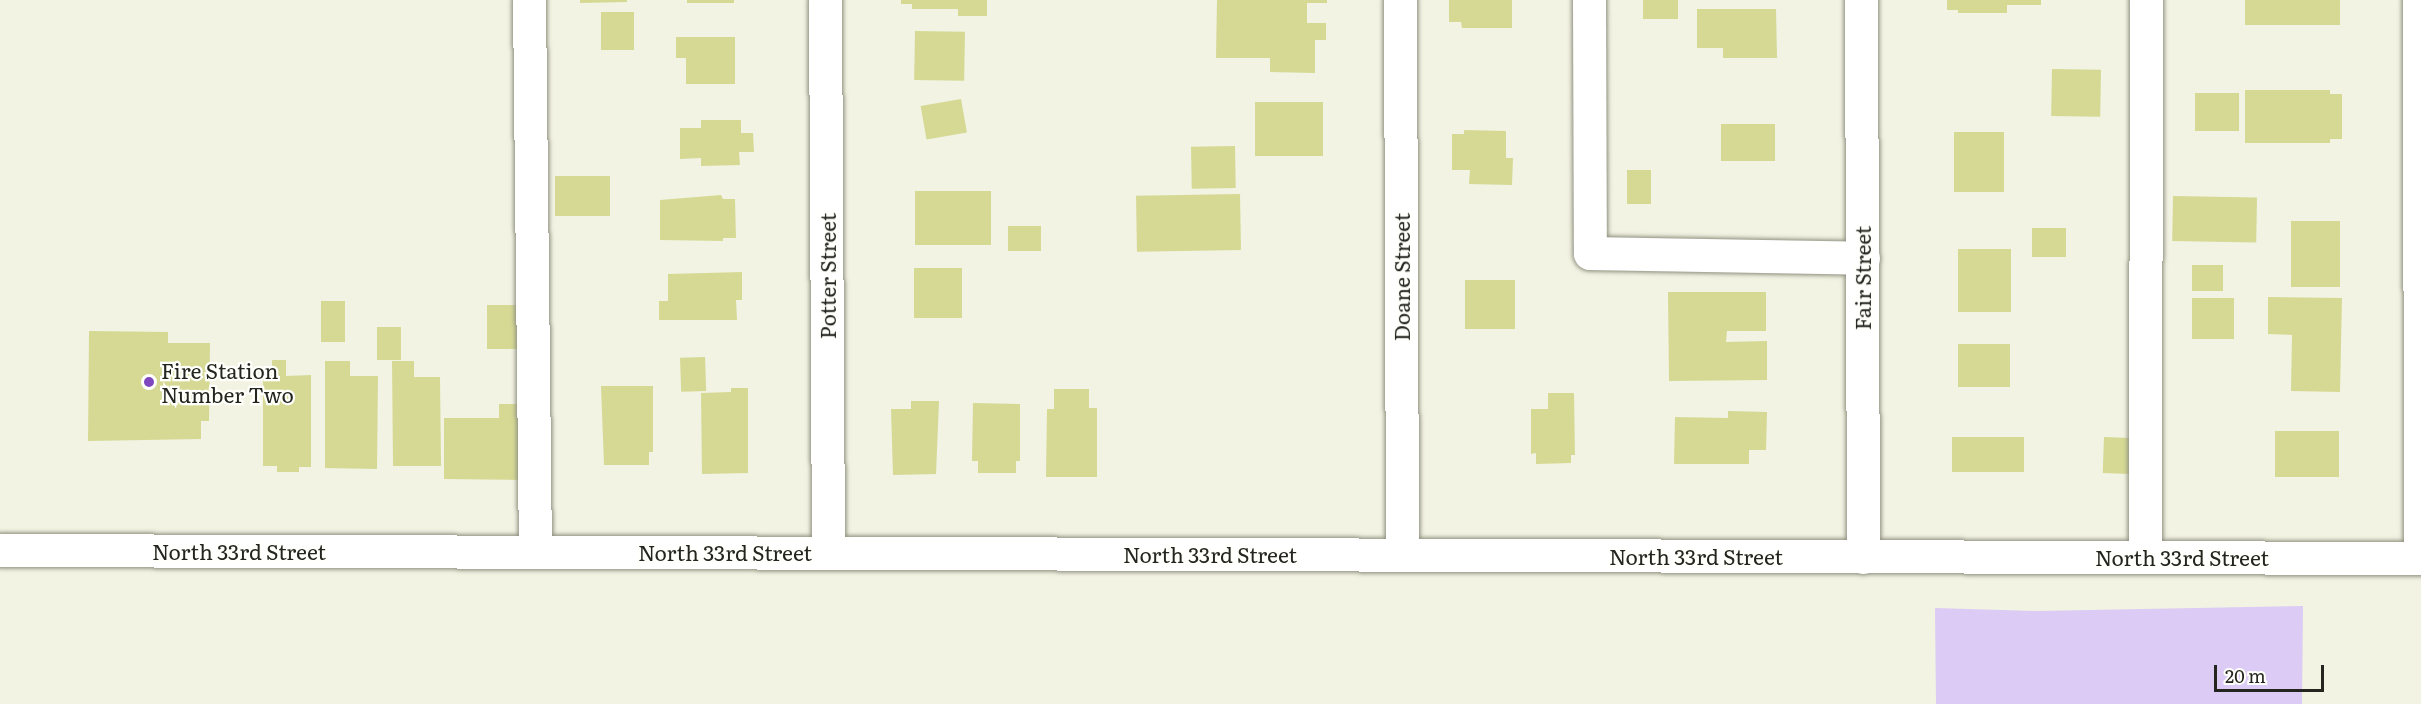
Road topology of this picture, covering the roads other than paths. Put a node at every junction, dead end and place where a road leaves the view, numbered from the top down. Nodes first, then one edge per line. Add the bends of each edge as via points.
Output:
1 (529, 0) edge
2 (825, 0) edge
3 (1400, 0) edge
4 (1589, 0) edge
5 (1861, 0) edge
6 (2146, 0) edge
7 (2419, 0) edge
8 (1863, 258) junction
9 (0, 550) edge
10 (535, 551) junction
11 (828, 553) junction
12 (1402, 555) junction
13 (1863, 557) junction
14 (2145, 557) junction
15 (2420, 558) edge

1 - 10 main road
2 - 11 main road, Potter Street
3 - 12 main road, Doane Street
4 - 8 main road via 1590,254
5 - 8 main road, Fair Street
6 - 14 main road
7 - 15 main road
8 - 13 main road, Fair Street
9 - 10 main road, North 33rd Street
10 - 11 main road, North 33rd Street
11 - 12 main road, North 33rd Street
12 - 13 main road, North 33rd Street
13 - 14 main road, North 33rd Street
14 - 15 main road, North 33rd Street

